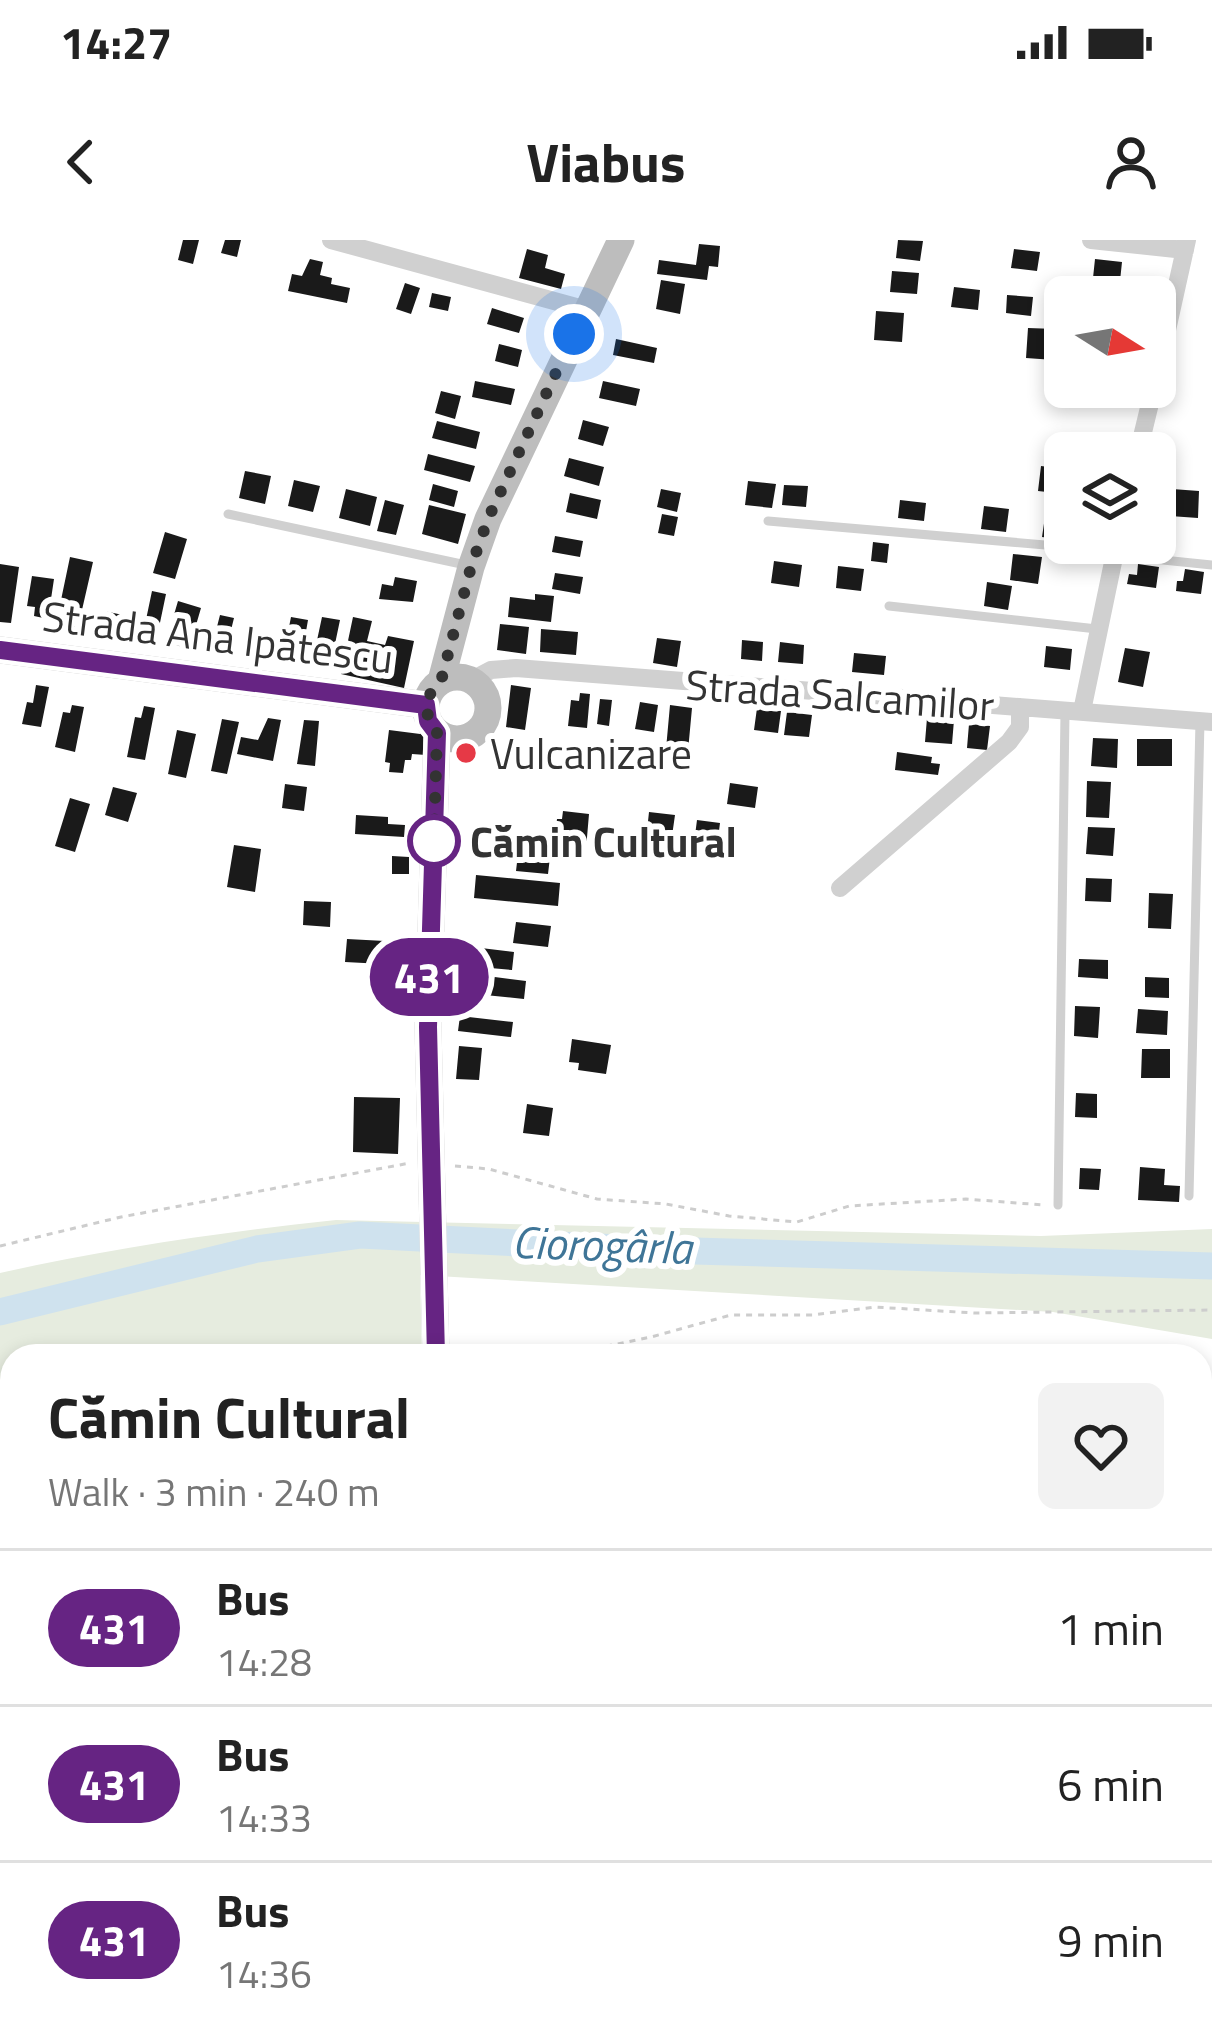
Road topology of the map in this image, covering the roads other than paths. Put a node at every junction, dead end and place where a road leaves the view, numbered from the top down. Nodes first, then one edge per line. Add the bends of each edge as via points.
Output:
1 (331, 240) edge
2 (621, 240) edge
3 (1091, 240) edge
4 (1186, 245) edge
5 (1176, 290) edge
6 (587, 310) junction
7 (228, 514) dead end
8 (768, 521) dead end
9 (1044, 544) edge
10 (1176, 559) edge
11 (1112, 564) edge
12 (1212, 565) edge
13 (471, 567) junction
14 (889, 606) dead end
15 (1097, 629) junction
16 (0, 650) edge
17 (459, 680) junction
18 (426, 705) junction
19 (1019, 707) junction
20 (1073, 711) junction
21 (1206, 722) edge
22 (447, 736) junction
23 (840, 888) dead end
24 (1189, 1196) dead end
25 (1058, 1205) road end
26 (436, 1344) edge

1 - 6 street
2 - 6 main road
3 - 4 street
4 - 5 street
6 - 13 main road
7 - 13 lane
8 - 9 lane
10 - 12 lane
11 - 15 street
13 - 17 main road
14 - 15 lane
15 - 20 street
16 - 18 main road, Strada Ana Ipătescu
17 - 18 main road via 430,691
17 - 19 street, Strada Salcamilor via 516,668
17 - 22 main road via 485,693 488,714 477,733
18 - 22 main road via 428,721
19 - 20 street, Strada Salcamilor
19 - 23 street via 1014,738
20 - 21 street, Strada Salcamilor
20 - 25 lane
21 - 24 lane
22 - 26 main road via 428,1027

